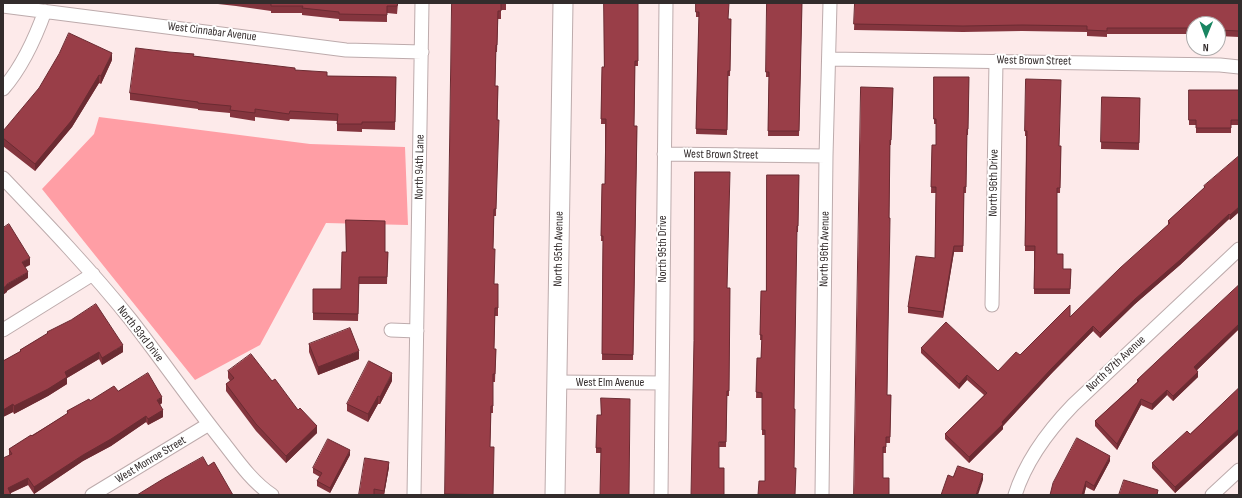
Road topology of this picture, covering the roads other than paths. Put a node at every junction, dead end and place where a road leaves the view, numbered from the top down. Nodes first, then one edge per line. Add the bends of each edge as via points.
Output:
1 (422, 3) edge
2 (563, 3) edge
3 (666, 3) edge
4 (830, 3) edge
5 (3, 6) edge
6 (45, 11) junction
7 (422, 52) junction
8 (829, 59) junction
9 (996, 61) junction
10 (1239, 67) edge
11 (3, 89) edge
12 (664, 154) junction
13 (826, 156) junction
14 (3, 178) edge
15 (1239, 249) edge
16 (93, 274) junction
17 (992, 305) dead end
18 (3, 330) edge
19 (392, 330) dead end
20 (417, 331) junction
21 (557, 382) junction
22 (662, 383) junction
23 (209, 424) junction
24 (1239, 470) edge
25 (92, 495) edge
26 (272, 495) edge
27 (414, 495) edge
28 (555, 495) edge
29 (661, 495) edge
30 (822, 495) edge
31 (1015, 495) edge
32 (1212, 495) edge

1 - 7 street, North 94th Lane
2 - 21 street, North 95th Avenue
3 - 12 street, North 95th Drive
4 - 8 street, North 96th Avenue
5 - 6 street, West Cinnabar Avenue
6 - 7 street, West Cinnabar Avenue via 346,50
6 - 11 street via 26,55
7 - 20 street, North 94th Lane
8 - 9 street, West Brown Street
8 - 13 street, North 96th Avenue
9 - 10 street, West Brown Street
9 - 17 street, North 96th Drive
12 - 13 street, West Brown Street
12 - 22 street, North 95th Drive
13 - 30 street, North 96th Avenue
14 - 16 street, North 93rd Drive
15 - 31 street, North 97th Avenue via 1059,420 1032,457
16 - 18 street
16 - 23 street, North 93rd Drive
19 - 20 street
20 - 27 street, North 94th Lane
21 - 22 street, West Elm Avenue
21 - 28 street, North 95th Avenue
22 - 29 street, North 95th Drive
23 - 25 street, West Monroe Street
23 - 26 street, North 93rd Drive via 251,476
24 - 32 street

